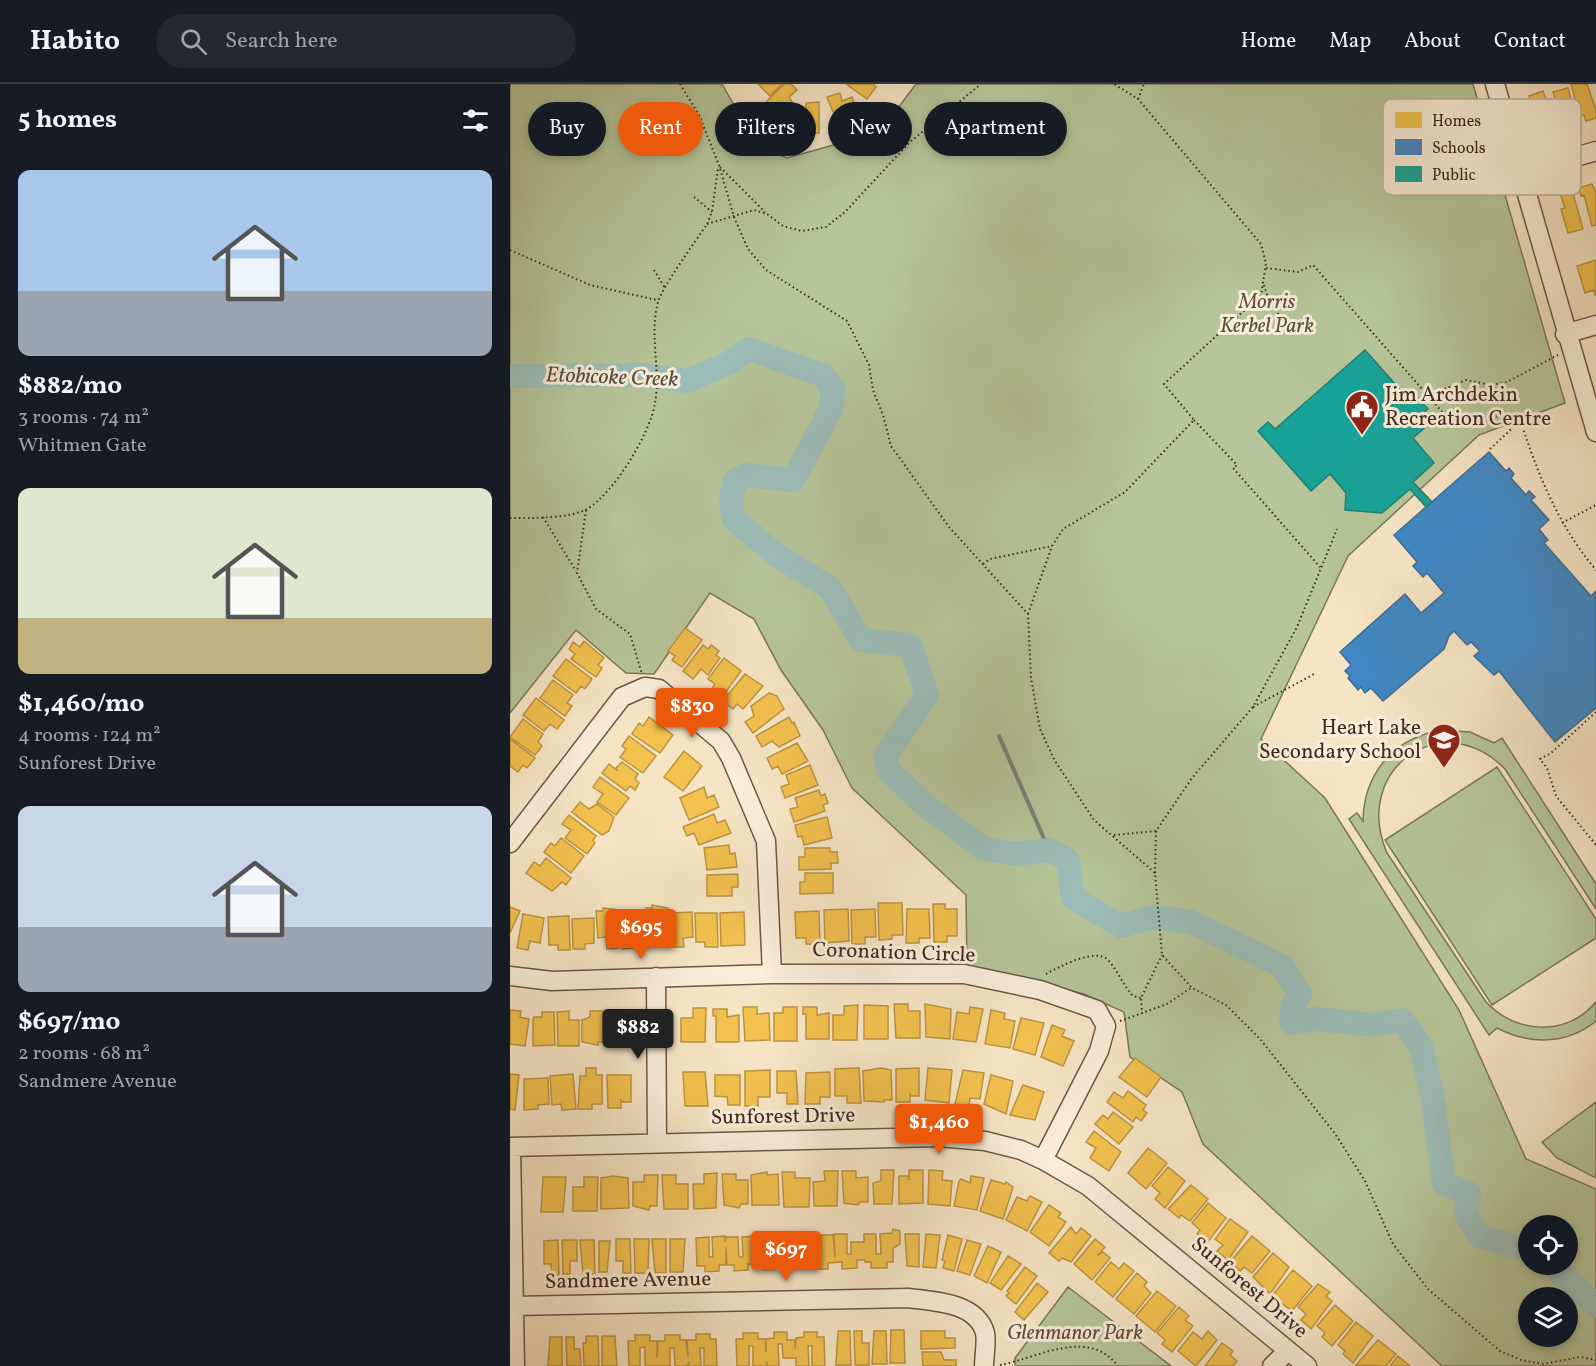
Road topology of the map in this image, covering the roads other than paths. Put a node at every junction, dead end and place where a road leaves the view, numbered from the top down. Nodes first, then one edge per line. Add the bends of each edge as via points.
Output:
1 (1496, 84) edge
2 (1500, 99) edge
3 (1596, 151) edge
4 (1581, 155) edge
5 (1527, 195) edge
6 (1596, 325) edge
7 (1565, 334) junction
8 (1596, 432) edge
9 (510, 843) edge
10 (772, 974) junction
11 (510, 976) edge
12 (656, 977) junction
13 (657, 1142) junction
14 (510, 1147) edge
15 (1043, 1160) junction
16 (513, 1305) junction
17 (1288, 1351) junction
18 (515, 1366) edge
19 (984, 1366) edge
20 (1272, 1366) edge
21 (1306, 1366) edge

1 - 2 street
3 - 4 street
5 - 7 street
6 - 7 street
7 - 8 street
9 - 10 street via 622,697 645,687 659,689 721,741 756,812 766,841
10 - 12 street, Coronation Circle
10 - 15 street, Coronation Circle via 964,974 1040,990 1097,1010 1106,1026 1100,1051
11 - 12 street, Coronation Circle via 552,981
12 - 13 street
13 - 14 street, Sunforest Drive
13 - 15 street, Sunforest Drive via 938,1137 986,1141
14 - 16 street
15 - 17 street, Sunforest Drive via 1088,1186
16 - 18 street
16 - 19 street, Sandmere Avenue via 908,1298 949,1304 972,1314 985,1332
17 - 20 street
17 - 21 street, Sunforest Drive

